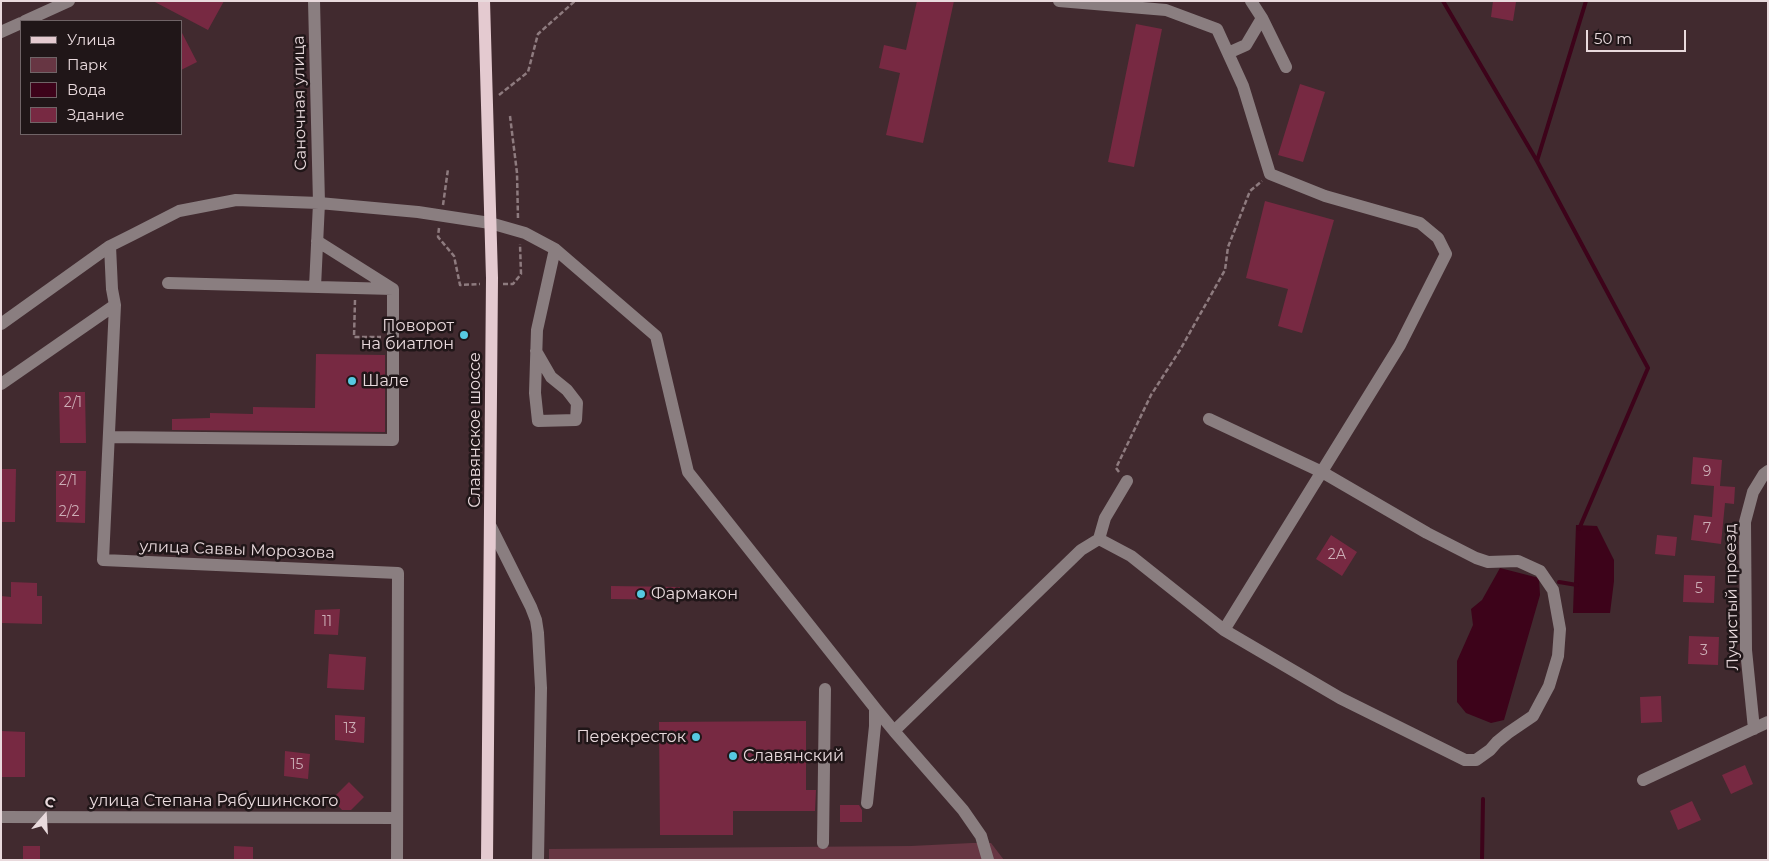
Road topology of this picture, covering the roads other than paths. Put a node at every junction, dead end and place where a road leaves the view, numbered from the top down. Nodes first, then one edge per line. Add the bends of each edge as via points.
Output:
1 (69, 1) edge
2 (314, 1) edge
3 (484, 1) edge
4 (1059, 1) edge
5 (1250, 1) edge
6 (1262, 18) junction
7 (27, 20) edge
8 (20, 23) edge
9 (1, 32) edge
10 (1228, 53) junction
11 (1286, 67) dead end
12 (319, 203) junction
13 (490, 223) junction
14 (317, 241) junction
15 (110, 246) junction
16 (555, 250) junction
17 (354, 265) junction
18 (168, 283) dead end
19 (315, 287) junction
20 (355, 288) junction
21 (392, 289) junction
22 (115, 305) junction
23 (1, 324) edge
24 (536, 351) junction
25 (1, 384) edge
26 (1210, 419) dead end
27 (109, 437) junction
28 (1768, 471) edge
29 (1322, 472) junction
30 (1127, 481) road end
31 (491, 527) junction
32 (1099, 539) junction
33 (1224, 630) junction
34 (825, 689) dead end
35 (875, 708) junction
36 (1768, 722) edge
37 (1754, 728) junction
38 (894, 731) junction
39 (1643, 780) dead end
40 (867, 803) dead end
41 (1, 816) edge
42 (397, 818) junction
43 (822, 843) dead end
44 (396, 860) edge
45 (487, 860) edge
46 (538, 860) edge
47 (988, 860) edge

1 - 7 street
2 - 12 street, Саночная улица
3 - 13 main road, Славянское шоссе
4 - 10 street via 1166,10 1217,29
5 - 6 street
6 - 10 street via 1246,45
6 - 11 street
8 - 9 street
10 - 29 street via 1270,174 1325,196 1420,223 1438,238 1446,254 1400,345
12 - 13 street via 418,212
12 - 14 street, Саночная улица
12 - 15 street via 236,200 179,211
13 - 16 street via 525,233
13 - 31 main road, Славянское шоссе
14 - 17 street
14 - 19 street, Саночная улица
15 - 22 street, улица Саввы Морозова
15 - 23 street
16 - 24 street via 537,330
16 - 35 street via 656,336 688,472
17 - 20 street
17 - 21 street
18 - 19 street
19 - 20 street
20 - 21 street
21 - 27 street via 393,440
22 - 25 street
22 - 27 street, улица Саввы Морозова
24 - 24 street via 538,421 576,420 577,404 567,390 551,377
26 - 29 street
27 - 42 street, улица Саввы Морозова via 103,560 398,573
28 - 37 street, Лучистый проезд via 1753,492 1745,522 1746,650
29 - 33 street
29 - 33 street via 1476,558 1488,562 1518,561 1540,570 1553,590 1560,629 1556,664 1533,716 1476,760 1465,760 1340,698
30 - 32 street via 1105,518
31 - 45 main road, Славянское шоссе
31 - 46 street via 531,607 539,638
32 - 33 street via 1131,556
32 - 38 street via 1081,550
34 - 43 street
35 - 38 street
35 - 40 street
36 - 37 street
37 - 39 street
38 - 47 street via 963,810 981,836
41 - 42 street, улица Степана Рябушинского
42 - 44 street, улица Саввы Морозова

